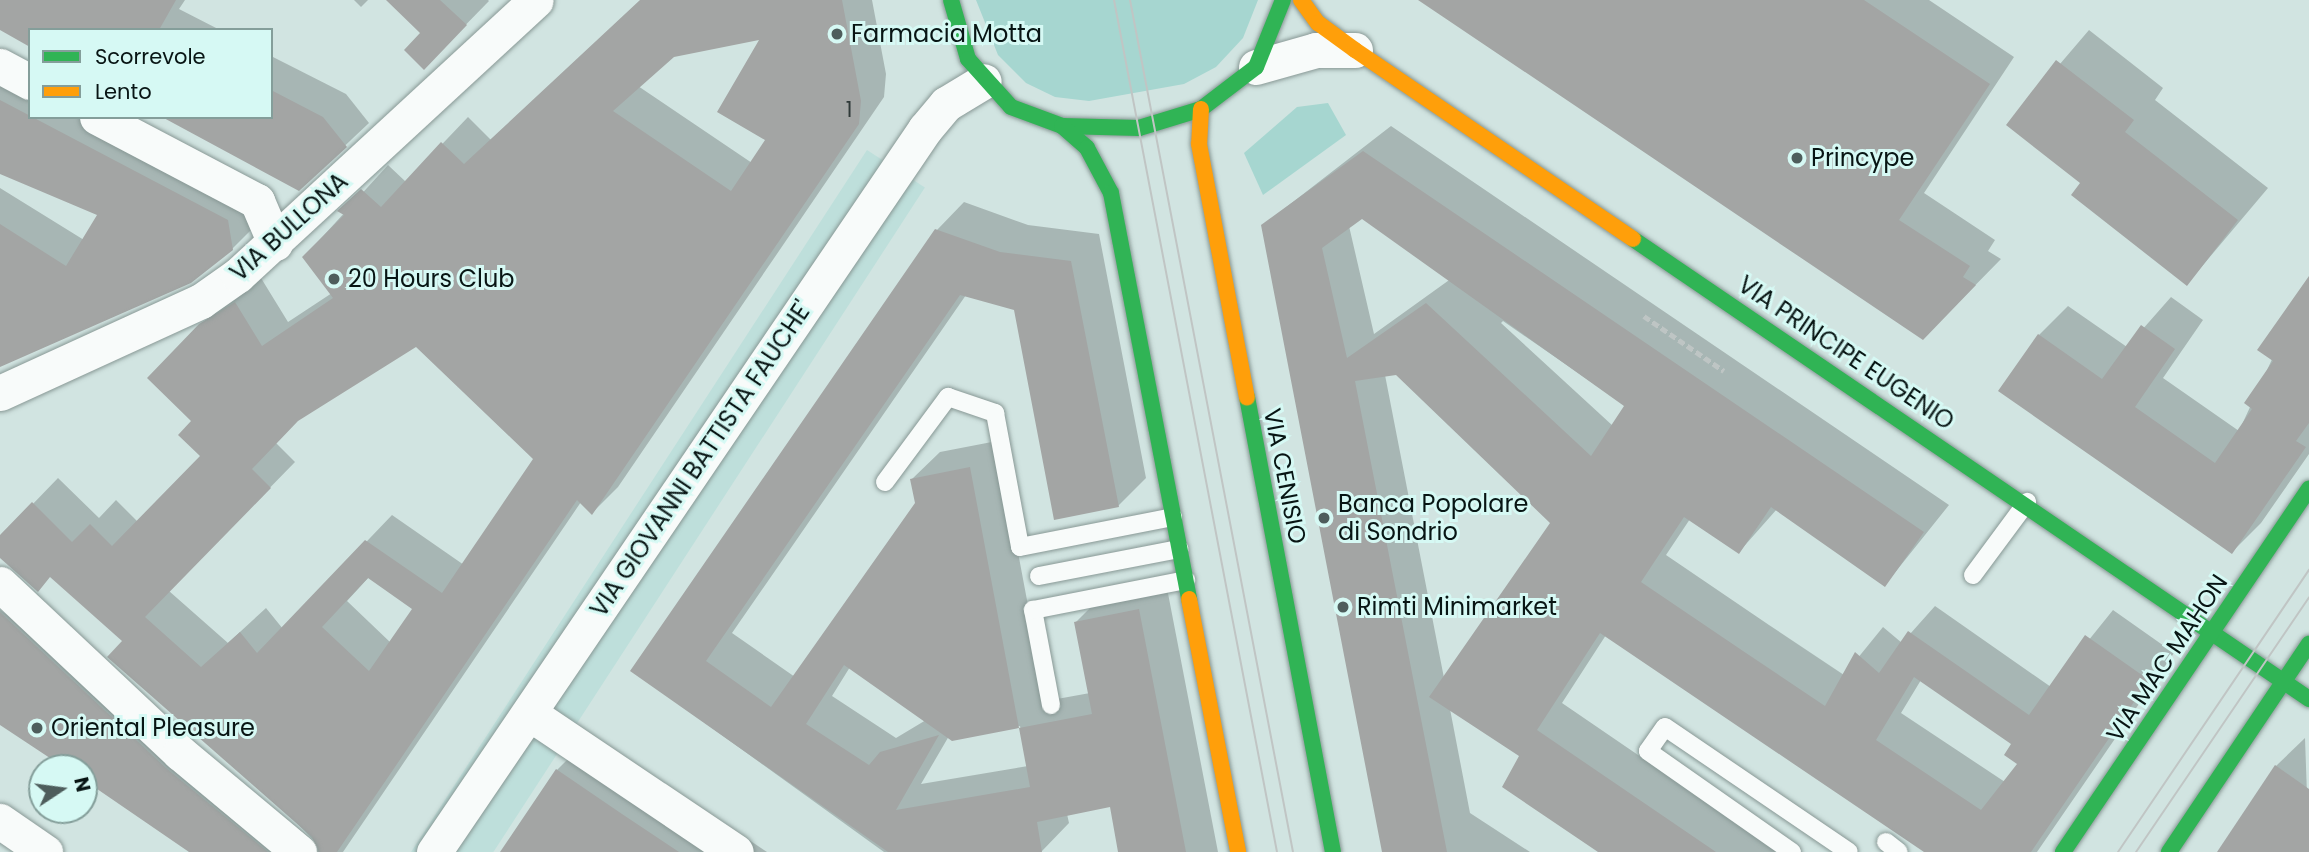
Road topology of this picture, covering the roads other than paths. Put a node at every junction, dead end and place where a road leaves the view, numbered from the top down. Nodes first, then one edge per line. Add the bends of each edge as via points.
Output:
1 (536, 0) edge
2 (951, 0) edge
3 (1283, 0) edge
4 (1301, 0) edge
5 (1355, 50) junction
6 (0, 66) edge
7 (1256, 67) junction
8 (28, 81) edge
9 (984, 81) junction
10 (1201, 109) junction
11 (101, 119) edge
12 (1062, 126) junction
13 (275, 243) junction
14 (0, 393) edge
15 (885, 482) dead end
16 (2309, 489) edge
17 (2027, 502) junction
18 (1173, 517) junction
19 (1180, 549) junction
20 (1973, 575) dead end
21 (1039, 576) dead end
22 (1185, 580) junction
23 (0, 584) edge
24 (2215, 630) junction
25 (2309, 644) edge
26 (2284, 681) junction
27 (2309, 699) edge
28 (1051, 705) dead end
29 (529, 713) junction
30 (0, 821) edge
31 (45, 852) edge
32 (299, 852) edge
33 (434, 852) edge
34 (736, 852) edge
35 (1238, 852) edge
36 (1333, 852) edge
37 (1792, 852) edge
38 (1849, 852) edge
39 (2063, 852) edge
40 (2169, 852) edge

1 - 13 street, VIA BULLONA
2 - 9 main road via 957,34
3 - 7 main road
4 - 5 main road, VIA PRINCIPE EUGENIO via 1318,23
5 - 7 street via 1317,50
5 - 17 main road, VIA PRINCIPE EUGENIO
6 - 8 street
7 - 10 main road
9 - 12 main road via 1011,107
9 - 29 street, VIA GIOVANNI BATTISTA FAUCHE' via 947,104 925,129
10 - 12 main road via 1139,128
10 - 36 main road, VIA CENISIO via 1199,144
11 - 13 street via 257,201
12 - 18 main road via 1087,148 1111,193
13 - 14 street, VIA BULLONA via 201,301
15 - 18 lane via 948,397 995,413 1020,547
16 - 24 main road, VIA MAC MAHON
17 - 20 lane
17 - 24 main road, VIA PRINCIPE EUGENIO
18 - 19 main road
19 - 21 lane
19 - 22 main road
22 - 28 lane via 1033,610
22 - 35 main road
23 - 32 street via 180,753
24 - 26 main road, VIA PRINCIPE EUGENIO
24 - 39 main road, VIA MAC MAHON
25 - 26 main road
26 - 27 main road, VIA PRINCIPE EUGENIO
26 - 40 main road
29 - 33 street, VIA GIOVANNI BATTISTA FAUCHE'
29 - 34 street
30 - 31 street
37 - 38 lane via 1648,751 1665,727

